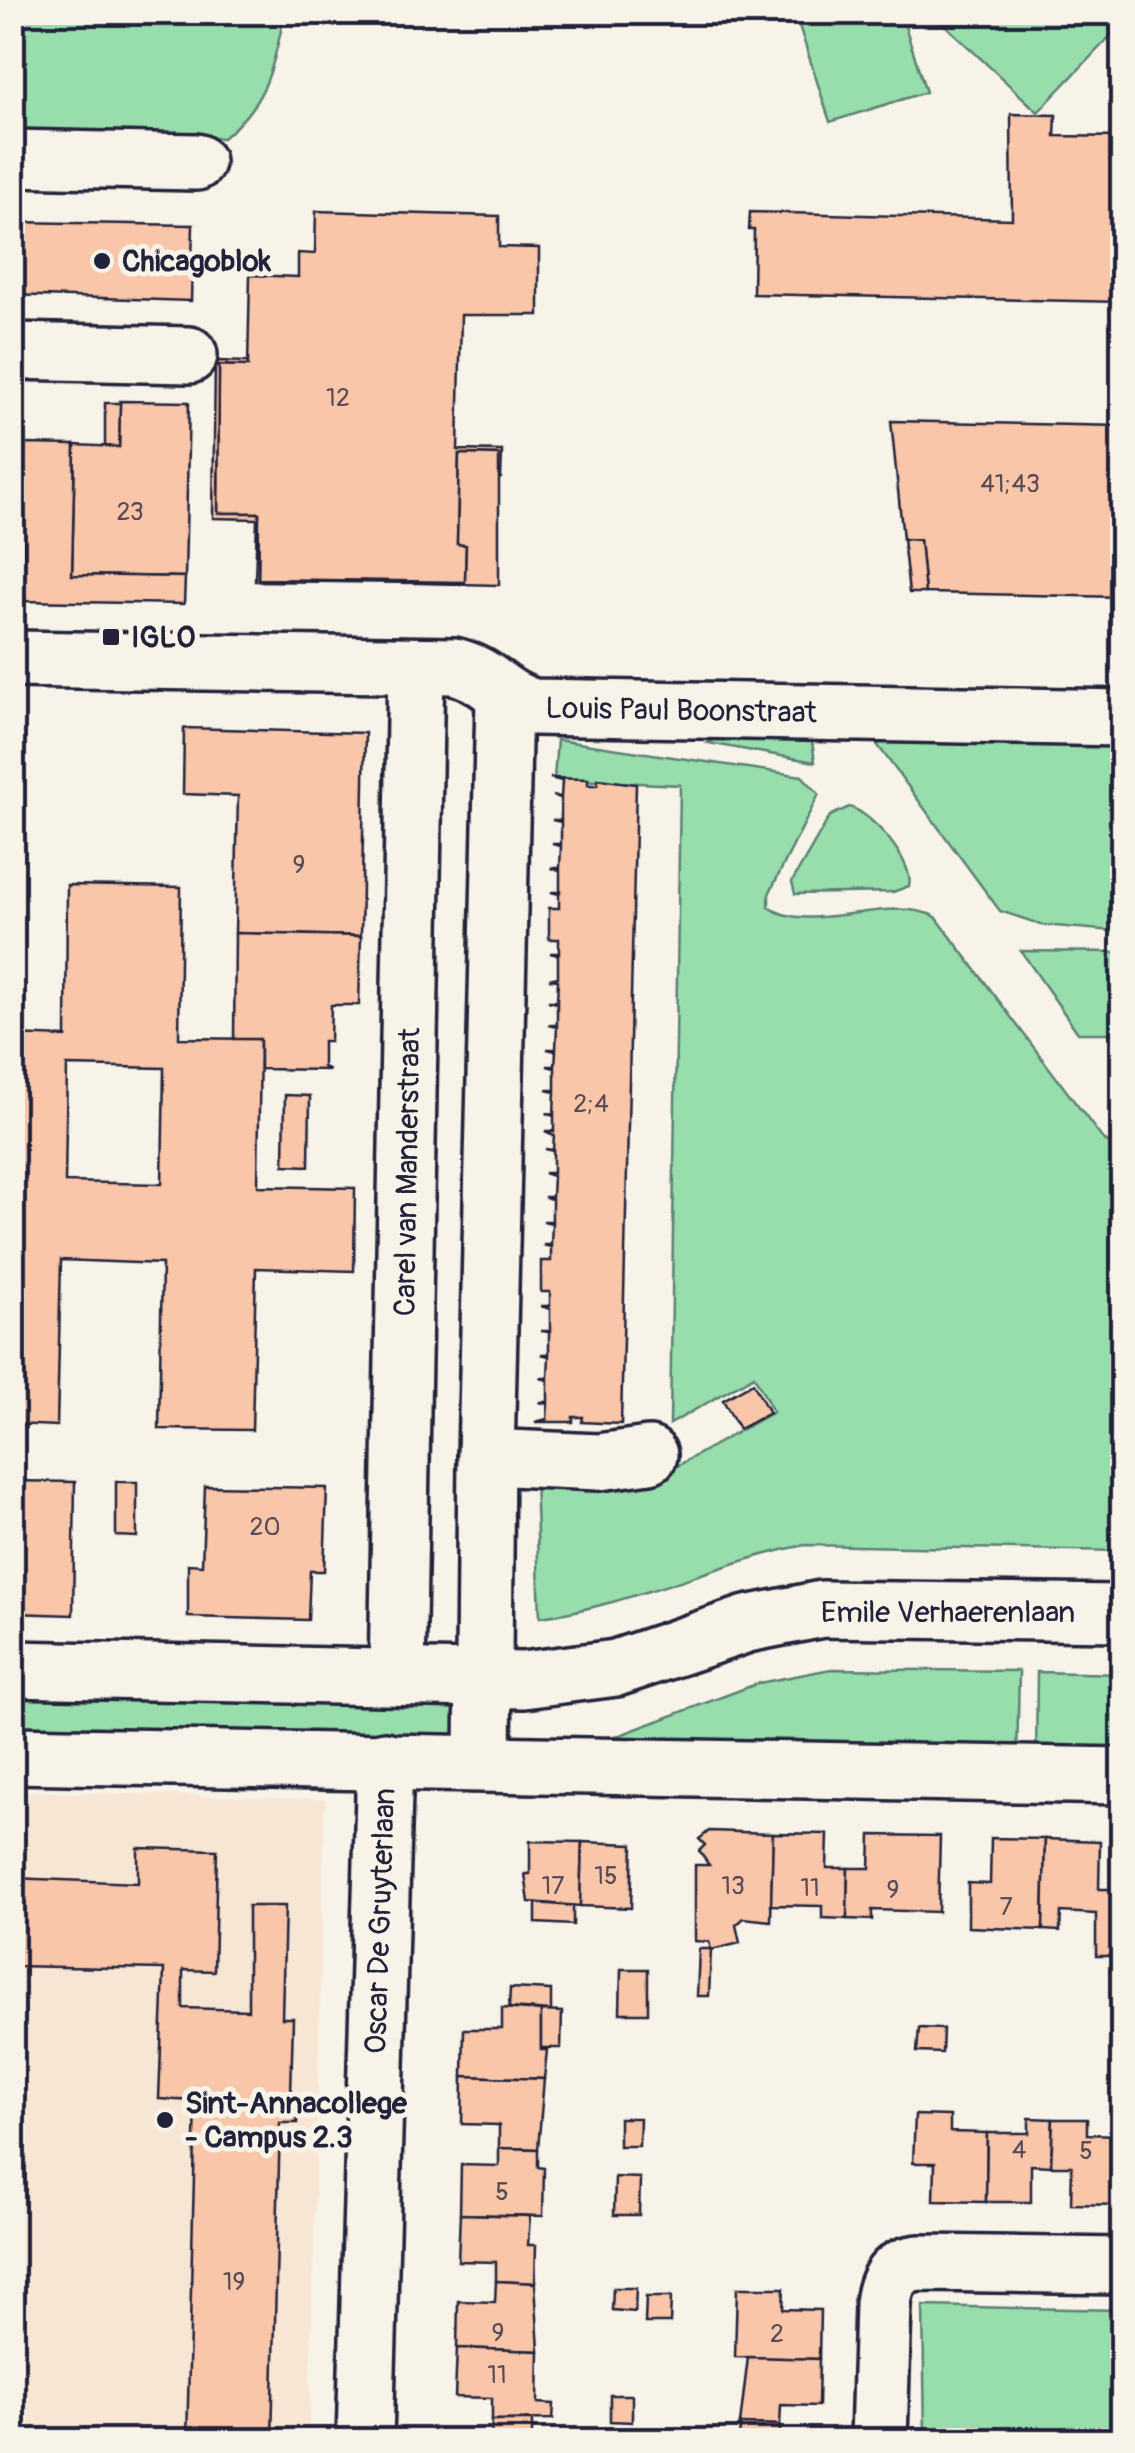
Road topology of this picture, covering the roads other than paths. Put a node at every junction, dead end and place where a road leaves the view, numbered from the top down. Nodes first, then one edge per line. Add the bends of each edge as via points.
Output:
1 (12, 158) edge
2 (196, 162) dead end
3 (12, 351) edge
4 (189, 355) dead end
5 (12, 658) edge
6 (416, 667) junction
7 (504, 700) junction
8 (1122, 718) edge
9 (649, 1455) dead end
10 (486, 1457) junction
11 (1122, 1614) edge
12 (12, 1669) edge
13 (398, 1677) junction
14 (483, 1678) junction
15 (12, 1755) edge
16 (385, 1760) junction
17 (483, 1762) junction
18 (1122, 1776) edge
19 (1122, 2266) edge
20 (366, 2440) edge
21 (879, 2440) edge

1 - 2 street
3 - 4 street
5 - 6 street, Louis Paul Boonstraat
6 - 7 street, Louis Paul Boonstraat via 475,671
6 - 13 street, Carel van Manderstraat
7 - 8 street, Louis Paul Boonstraat via 533,707
7 - 10 street
9 - 10 street via 599,1462
10 - 14 street
11 - 14 street, Emile Verhaerenlaan via 822,1609 748,1624 616,1668
12 - 13 street, Emile Verhaerenlaan
13 - 14 street, Emile Verhaerenlaan
14 - 17 street
15 - 16 street
16 - 17 street
16 - 20 street, Oscar De Gruyterlaan
17 - 18 street
19 - 21 street via 920,2263 892,2274 883,2304

